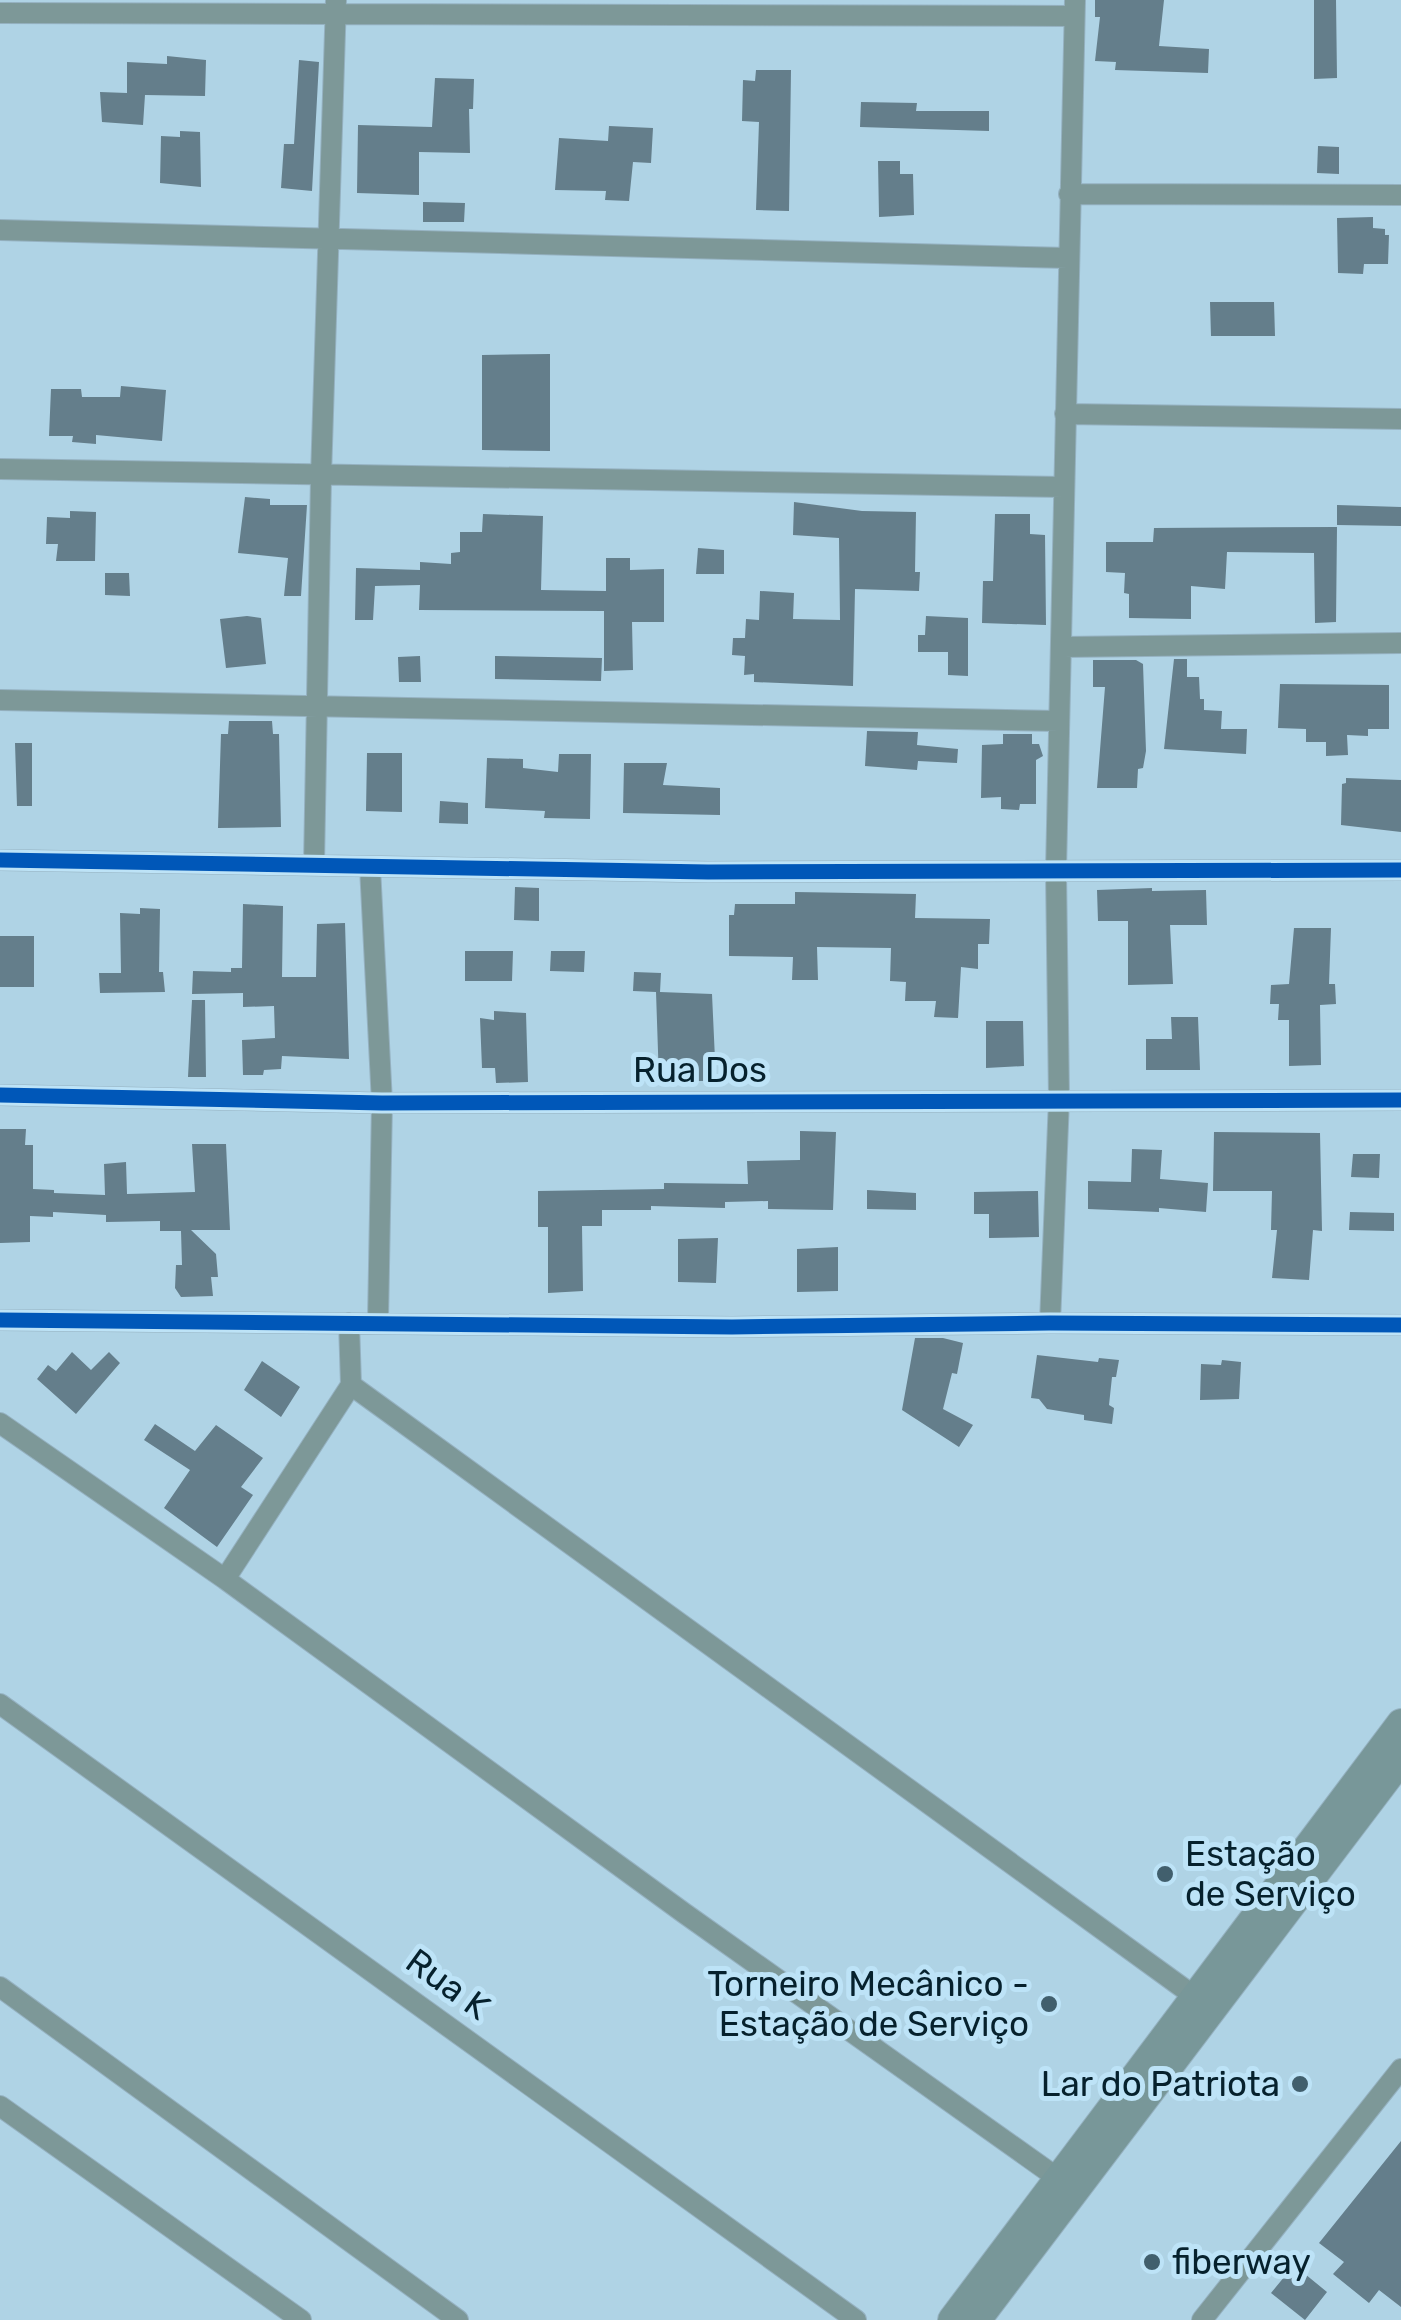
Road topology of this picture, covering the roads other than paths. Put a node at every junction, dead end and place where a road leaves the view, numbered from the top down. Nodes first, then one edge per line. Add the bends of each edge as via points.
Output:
1 (336, 7) edge
2 (1074, 8) edge
3 (0, 13) edge
4 (1069, 194) junction
5 (1401, 195) edge
6 (0, 230) edge
7 (330, 239) junction
8 (1068, 258) junction
9 (1065, 414) junction
10 (1401, 418) edge
11 (0, 469) edge
12 (321, 476) junction
13 (1063, 487) junction
14 (1401, 643) edge
15 (1062, 648) junction
16 (0, 700) edge
17 (318, 705) junction
18 (1059, 721) junction
19 (0, 860) edge
20 (314, 865) junction
21 (370, 867) junction
22 (1401, 870) edge
23 (1056, 871) junction
24 (0, 1096) edge
25 (1059, 1099) junction
26 (1401, 1100) edge
27 (382, 1103) junction
28 (0, 1320) edge
29 (378, 1321) junction
30 (349, 1323) junction
31 (1050, 1323) junction
32 (1401, 1325) edge
33 (351, 1385) junction
34 (0, 1423) edge
35 (225, 1579) junction
36 (0, 1704) edge
37 (1401, 1723) edge
38 (1401, 1760) edge
39 (0, 1987) edge
40 (1194, 1996) junction
41 (1401, 2069) edge
42 (0, 2106) edge
43 (1056, 2177) junction
44 (300, 2320) edge
45 (458, 2320) edge
46 (856, 2320) edge
47 (952, 2320) edge
48 (977, 2320) edge
49 (1202, 2320) edge

1 - 2 street
1 - 3 street
1 - 7 street
2 - 4 street
4 - 5 street
4 - 8 street
6 - 7 street
7 - 8 street
7 - 12 street
8 - 9 street
9 - 10 street
9 - 13 street
11 - 12 street
12 - 13 street
12 - 17 street
13 - 15 street
14 - 15 street
15 - 18 street
16 - 17 street
17 - 18 street
17 - 20 street
18 - 23 street
19 - 20 street
20 - 21 street
21 - 23 street
21 - 27 street
22 - 23 street
23 - 25 street
24 - 27 street, Rua Dos
25 - 26 street, Rua Dos
25 - 27 street, Rua Dos
25 - 31 street
27 - 29 street
28 - 30 street
29 - 30 street
29 - 31 street
30 - 33 street
31 - 32 street
33 - 35 street
33 - 40 street
34 - 35 street
35 - 43 street
36 - 46 street, Rua K
37 - 40 main road
38 - 48 main road
39 - 45 street
40 - 43 main road
41 - 49 street
42 - 44 street
43 - 47 main road

